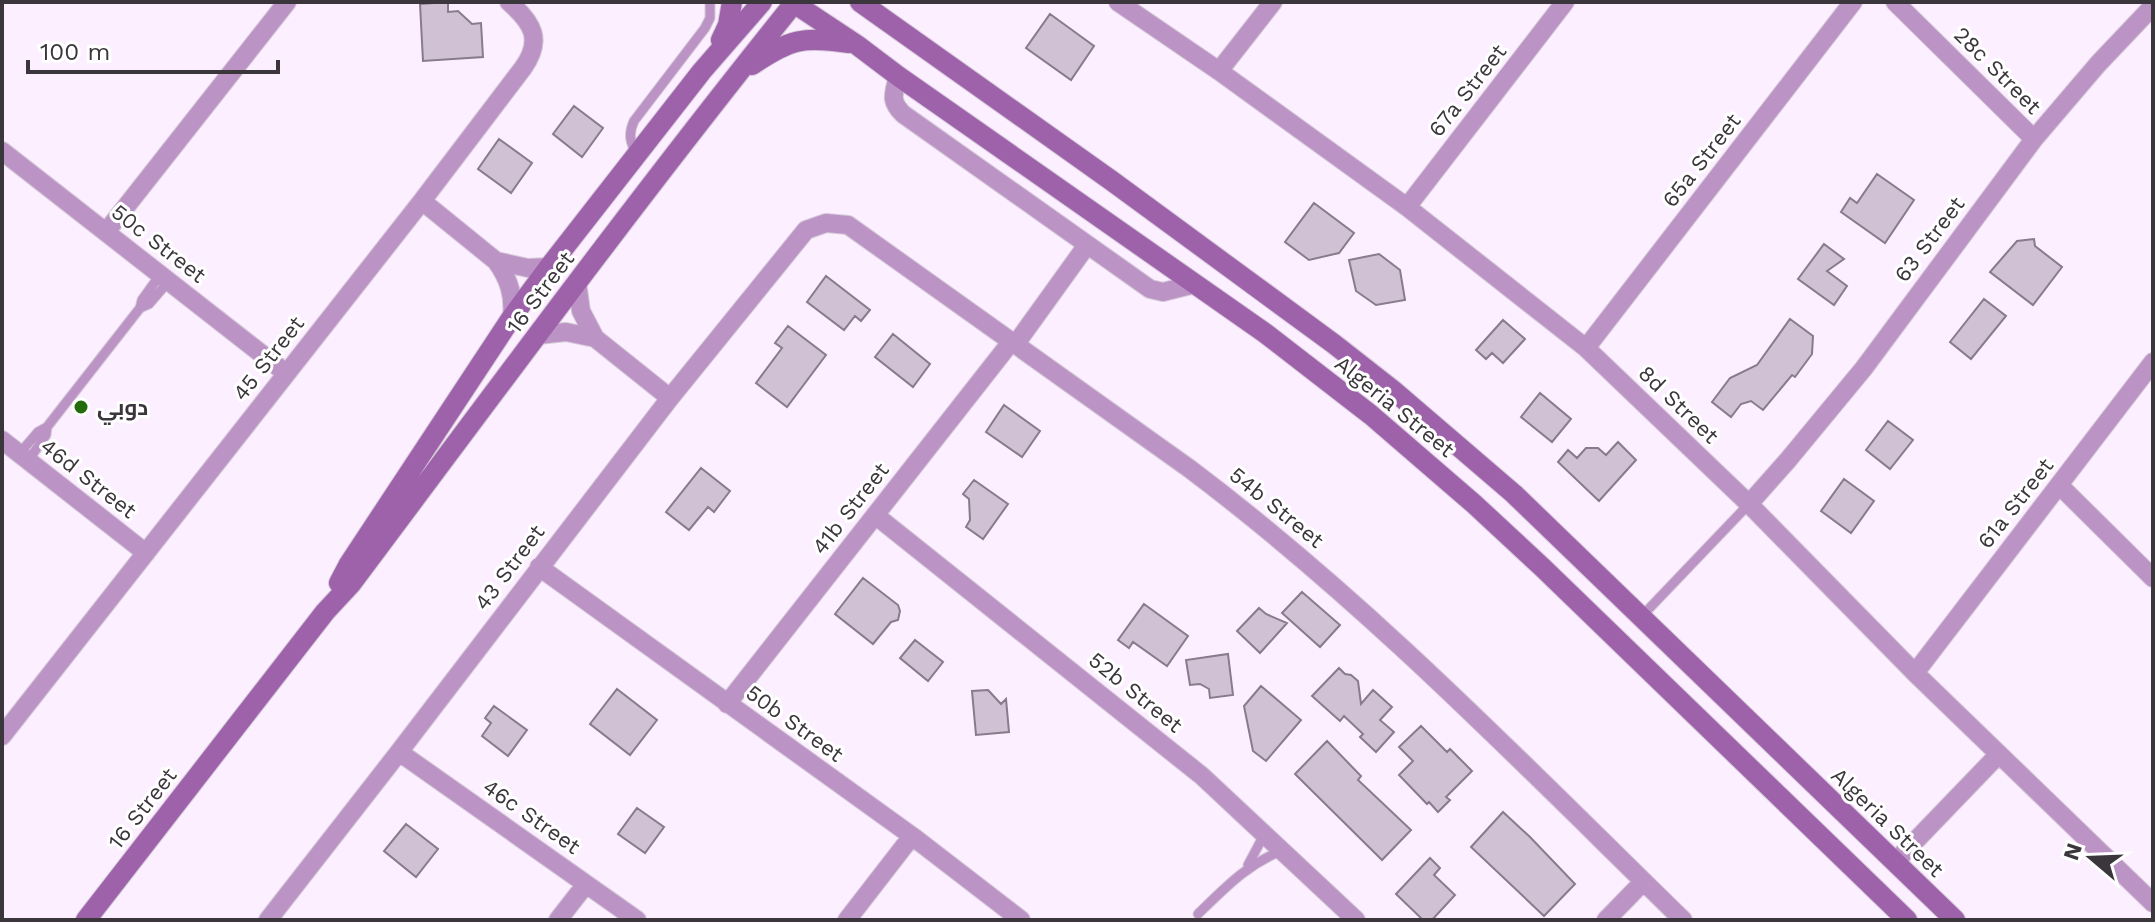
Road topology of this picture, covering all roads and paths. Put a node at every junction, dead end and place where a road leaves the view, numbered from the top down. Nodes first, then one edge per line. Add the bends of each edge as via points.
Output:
1 (287, 2) edge
2 (510, 2) edge
3 (710, 2) edge
4 (732, 2) edge
5 (762, 2) edge
6 (793, 2) edge
7 (860, 2) edge
8 (879, 2) edge
9 (1118, 2) edge
10 (1273, 2) edge
11 (1565, 2) edge
12 (1853, 2) edge
13 (1895, 2) edge
14 (2153, 6) edge
15 (898, 29) junction
16 (857, 45) junction
17 (702, 71) junction
18 (1219, 71) junction
19 (898, 76) junction
20 (735, 77) junction
21 (2034, 139) junction
22 (2, 151) edge
23 (637, 155) junction
24 (422, 201) junction
25 (1407, 207) junction
26 (106, 232) junction
27 (1087, 245) junction
28 (792, 247) joint
29 (496, 261) junction
30 (549, 267) junction
31 (164, 278) junction
32 (577, 282) junction
33 (1195, 284) junction
34 (512, 317) junction
35 (538, 335) junction
36 (595, 338) junction
37 (1013, 343) junction
38 (1586, 348) junction
39 (2153, 362) edge
40 (286, 373) junction
41 (670, 398) junction
42 (2, 440) edge
43 (24, 457) junction
44 (2059, 485) junction
45 (1749, 504) junction
46 (875, 515) junction
47 (146, 553) junction
48 (539, 567) junction
49 (2153, 578) edge
50 (325, 612) junction
51 (1641, 617) junction
52 (1915, 673) junction
53 (727, 704) junction
54 (2, 736) edge
55 (399, 752) junction
56 (1999, 754) junction
57 (1265, 833) junction
58 (912, 836) junction
59 (1283, 850) junction
60 (1895, 862) junction
61 (1244, 870) junction
62 (1643, 882) junction
63 (586, 884) junction
64 (2153, 903) edge
65 (1198, 914) dead end
66 (86, 920) edge
67 (268, 920) edge
68 (558, 920) edge
69 (637, 920) edge
70 (847, 920) edge
71 (1021, 920) edge
72 (1356, 920) edge
73 (1606, 920) edge
74 (1683, 920) edge
75 (1907, 920) edge
76 (1955, 920) edge

1 - 26 street
2 - 24 street, 45 Street via 532,27 532,56
3 - 23 lane via 705,28 634,121 629,135
4 - 17 main road via 728,25
5 - 17 main road, 16 Street
6 - 16 main road, Algeria Street
6 - 20 main road, 16 Street
7 - 15 main road, Algeria Street
8 - 15 main road
9 - 18 street, 8d Street
10 - 18 street
11 - 25 street, 67a Street
12 - 38 street, 65a Street
13 - 21 street, 28c Street
14 - 21 street, 63 Street
15 - 51 main road, Algeria Street via 1394,391 1514,494
16 - 19 main road, Algeria Street
16 - 20 main road via 818,39 793,42
17 - 23 main road, 16 Street
18 - 25 street, 8d Street
19 - 27 street via 895,107
19 - 33 main road, Algeria Street
20 - 32 main road, 16 Street
21 - 45 street, 63 Street via 1854,379
22 - 26 street, 50c Street
23 - 30 main road, 16 Street
24 - 29 street
24 - 40 street, 45 Street
25 - 38 street, 8d Street
26 - 31 street, 50c Street
27 - 33 street via 1156,292
27 - 37 street, 41b Street
28 - 37 street, 54b Street via 806,230 826,223 848,225
28 - 41 street, 43 Street
29 - 30 street
29 - 34 street via 512,293
30 - 34 main road, 16 Street
31 - 40 street, 50c Street
31 - 43 lane via 38,432
32 - 35 main road, 16 Street
32 - 36 street via 581,311
33 - 75 main road, Algeria Street via 1319,373 1473,503
34 - 50 main road, 16 Street via 349,564
35 - 36 street via 566,332
35 - 50 main road, 16 Street
36 - 41 street
37 - 46 street, 41b Street
37 - 62 street, 54b Street via 1299,554 1436,678
38 - 45 street, 8d Street
39 - 44 street, 61a Street
40 - 47 street, 45 Street
41 - 48 street, 43 Street
42 - 43 street, 46d Street
43 - 47 street, 46d Street
44 - 49 street
44 - 52 street, 61a Street
45 - 51 lane
45 - 52 street, 8d Street
46 - 53 street, 41b Street
46 - 57 street, 52b Street via 1143,727
47 - 54 street, 45 Street
48 - 53 street, 50b Street
48 - 55 street, 43 Street
50 - 66 main road, 16 Street
51 - 60 main road, Algeria Street
52 - 56 street, 8d Street
53 - 58 street, 50b Street
55 - 63 street, 46c Street
55 - 67 street, 43 Street
56 - 60 street
56 - 64 street, 8d Street
57 - 59 street, 52b Street
57 - 61 lane
58 - 70 street
58 - 71 street, 50b Street
59 - 61 lane
59 - 72 street, 52b Street
60 - 76 main road, Algeria Street
61 - 65 lane
62 - 73 street
62 - 74 street, 54b Street
63 - 68 street
63 - 69 street, 46c Street

